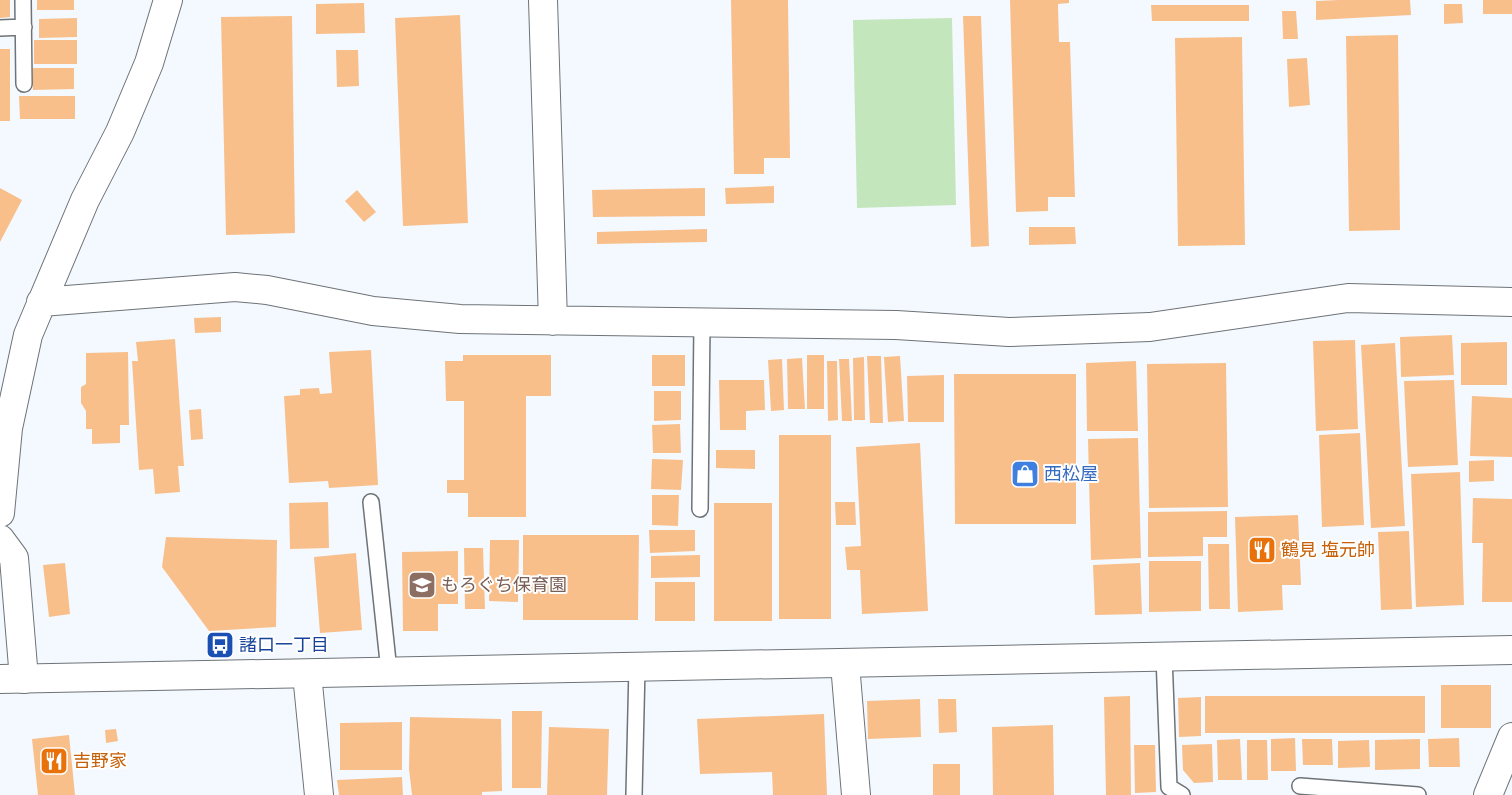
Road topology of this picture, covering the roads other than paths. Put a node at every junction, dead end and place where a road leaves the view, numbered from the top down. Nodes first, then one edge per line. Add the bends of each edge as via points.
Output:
1 (23, 0) edge
2 (168, 0) edge
3 (542, 0) edge
4 (24, 27) junction
5 (0, 28) edge
6 (24, 84) dead end
7 (41, 302) junction
8 (1512, 302) edge
9 (553, 321) junction
10 (702, 323) junction
11 (371, 502) dead end
12 (700, 509) dead end
13 (0, 513) edge
14 (0, 539) edge
15 (1512, 650) edge
16 (1164, 656) junction
17 (845, 664) junction
18 (638, 667) junction
19 (390, 671) junction
20 (307, 674) junction
21 (12, 679) edge
22 (1512, 737) edge
23 (1300, 786) dead end
24 (319, 795) edge
25 (634, 795) edge
26 (856, 795) edge
27 (1182, 795) edge
28 (1418, 795) edge
29 (1488, 795) edge

1 - 4 lane
2 - 7 street via 149,63 120,132 85,200
3 - 9 street
4 - 5 lane
4 - 6 lane
7 - 9 street via 235,287 267,290 373,311 460,319
7 - 13 street via 28,335 8,428
8 - 10 street via 1348,298 1150,326 1009,332 896,325
9 - 10 street
10 - 12 lane
11 - 19 lane
14 - 21 street via 14,558
15 - 16 street
16 - 17 street
16 - 27 lane via 1169,787
17 - 18 street
17 - 26 street
18 - 19 street
18 - 25 lane
19 - 20 street
20 - 21 street
20 - 24 street
22 - 29 street
23 - 28 lane

